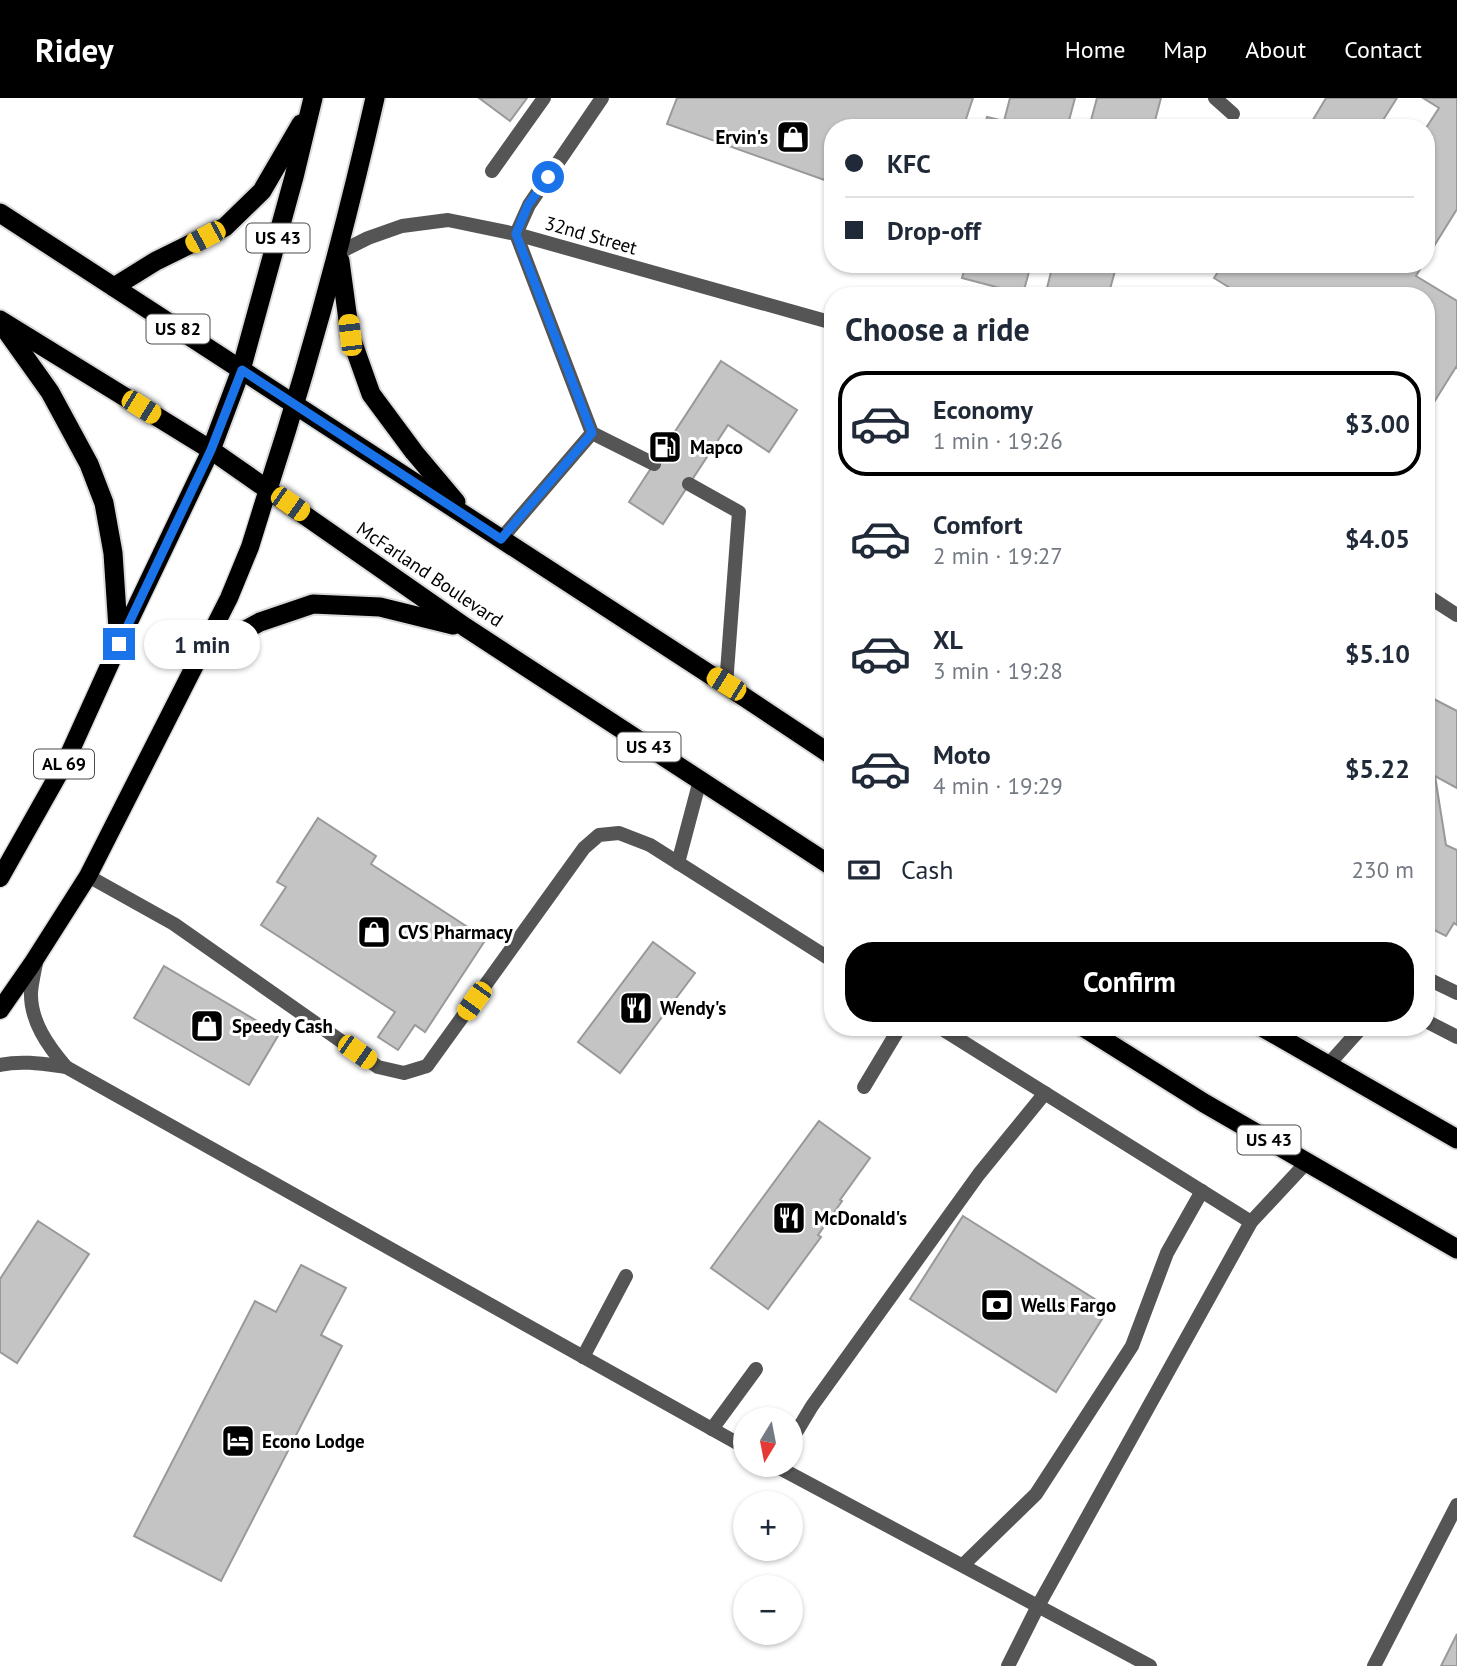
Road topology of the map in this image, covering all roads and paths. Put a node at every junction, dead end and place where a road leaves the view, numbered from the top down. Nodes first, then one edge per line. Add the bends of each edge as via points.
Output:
1 (375, 98) edge
2 (544, 98) edge
3 (603, 98) edge
4 (1214, 98) edge
5 (313, 101) edge
6 (1233, 114) dead end
7 (492, 171) dead end
8 (0, 213) edge
9 (516, 234) junction
10 (338, 253) junction
11 (114, 287) junction
12 (824, 320) edge
13 (0, 321) edge
14 (242, 370) junction
15 (295, 405) junction
16 (592, 433) junction
17 (211, 450) junction
18 (654, 464) dead end
19 (689, 484) dead end
20 (268, 489) junction
21 (469, 518) junction
22 (501, 539) junction
23 (1435, 601) edge
24 (1457, 615) edge
25 (465, 627) junction
26 (119, 644) junction
27 (201, 654) junction
28 (726, 684) junction
29 (824, 750) edge
30 (701, 780) junction
31 (824, 861) edge
32 (678, 863) junction
33 (88, 876) junction
34 (0, 878) edge
35 (824, 955) edge
36 (37, 957) junction
37 (1435, 982) edge
38 (1457, 993) edge
39 (0, 1010) edge
40 (1435, 1026) edge
41 (895, 1036) edge
42 (953, 1036) edge
43 (1097, 1036) edge
44 (1277, 1036) edge
45 (1354, 1036) edge
46 (1457, 1037) edge
47 (0, 1065) edge
48 (66, 1066) junction
49 (1327, 1066) junction
50 (864, 1087) dead end
51 (1045, 1093) junction
52 (1457, 1139) edge
53 (1307, 1162) junction
54 (1202, 1191) junction
55 (1251, 1222) junction
56 (1457, 1249) edge
57 (626, 1276) dead end
58 (583, 1357) junction
59 (756, 1369) dead end
60 (803, 1421) edge
61 (712, 1429) junction
62 (733, 1441) edge
63 (798, 1477) edge
64 (1457, 1505) edge
65 (963, 1565) junction
66 (1038, 1605) junction
67 (1008, 1666) edge
68 (1150, 1666) edge
69 (1374, 1666) edge

1 - 10 highway, US 43
2 - 7 street
3 - 9 street via 528,205
4 - 6 street
5 - 11 highway via 261,191 225,227
5 - 14 highway, US 43
8 - 11 highway, US 82
9 - 10 street, 32nd Street via 448,220 402,226
9 - 12 street, 32nd Street
9 - 16 street
10 - 15 highway
10 - 21 highway via 350,335 371,394
11 - 14 highway, US 82
13 - 17 highway, McFarland Boulevard
13 - 26 highway via 50,392 89,464 104,503 113,553
14 - 15 highway, US 82
14 - 17 highway, AL 69
15 - 20 highway
15 - 21 highway, US 82
16 - 18 street
16 - 22 street
17 - 20 highway, McFarland Boulevard
17 - 26 main road, AL 69
19 - 28 street via 738,512
20 - 25 highway, McFarland Boulevard / US 43
20 - 27 main road via 250,547
21 - 22 highway
22 - 28 highway
23 - 24 street
25 - 27 highway via 380,607 313,604 260,622
25 - 30 highway, McFarland Boulevard / US 43
26 - 34 main road, AL 69 via 66,761
27 - 33 main road
28 - 29 highway
30 - 31 highway, McFarland Boulevard / US 43
30 - 32 street
32 - 33 street via 619,833 600,835 584,848 427,1066 404,1073 378,1067 174,924
32 - 35 street
33 - 36 main road
36 - 39 main road
36 - 48 street via 31,992 34,1015 48,1046
37 - 38 street
40 - 46 street
41 - 50 street
42 - 51 street
43 - 53 highway, US 43
44 - 49 highway
45 - 49 street
47 - 48 street
48 - 58 street
49 - 52 highway
51 - 54 street
51 - 60 street via 964,1195
53 - 55 street
53 - 56 highway, US 43
54 - 55 street
54 - 65 street via 1167,1253 1132,1346 1036,1494
55 - 66 street
57 - 58 street
58 - 61 street
59 - 61 street
61 - 62 street
63 - 65 street
64 - 69 street
65 - 66 street
66 - 67 street
66 - 68 street

